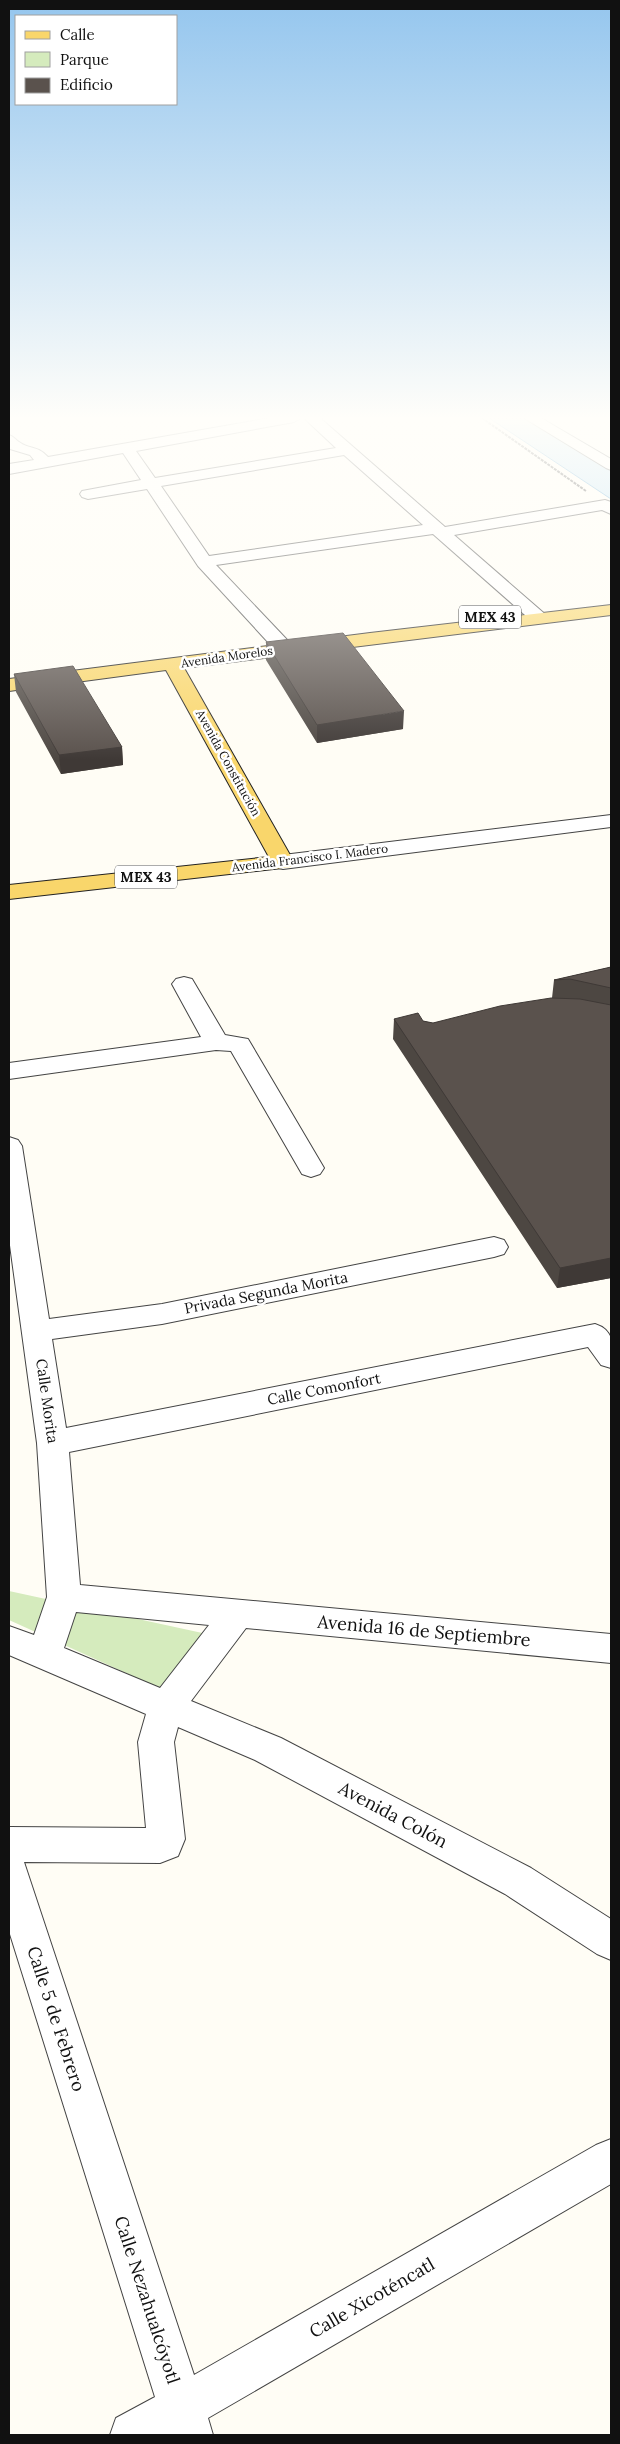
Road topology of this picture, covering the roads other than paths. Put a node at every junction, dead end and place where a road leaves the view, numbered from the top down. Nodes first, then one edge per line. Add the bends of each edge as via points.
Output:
1 (184, 532) edge
2 (426, 532) edge
3 (443, 532) edge
4 (204, 562) junction
5 (611, 600) edge
6 (611, 610) edge
7 (535, 615) junction
8 (285, 649) junction
9 (172, 664) junction
10 (9, 685) edge
11 (611, 821) edge
12 (283, 862) junction
13 (9, 892) edge
14 (184, 984) dead end
15 (216, 1042) junction
16 (9, 1071) edge
17 (9, 1146) edge
18 (311, 1168) dead end
19 (494, 1247) dead end
20 (36, 1331) junction
21 (603, 1346) edge
22 (53, 1443) junction
23 (64, 1597) junction
24 (238, 1614) junction
25 (9, 1640) edge
26 (611, 1648) edge
27 (44, 1655) junction
28 (166, 1707) junction
29 (9, 1844) edge
30 (9, 1871) edge
31 (611, 1942) edge
32 (611, 2160) edge
33 (104, 2166) joint
34 (186, 2422) edge
35 (133, 2435) edge

1 - 4 street
2 - 4 street
3 - 7 street
4 - 8 street
5 - 7 main road, MEX 43
6 - 7 main road, MEX 43
7 - 8 main road, Avenida Morelos / MEX 43
8 - 9 main road, Avenida Morelos / MEX 43
9 - 10 main road, MEX 43
9 - 12 main road, Avenida Constitución
11 - 12 street, Avenida Francisco I. Madero
12 - 13 main road, Avenida Francisco I. Madero / MEX 43
14 - 15 street
15 - 16 street
15 - 18 street via 239,1044
17 - 20 street, Calle Morita
19 - 20 street, Privada Segunda Morita via 162,1314
20 - 22 street, Calle Morita
21 - 22 street, Calle Comonfort
22 - 23 street, Calle Morita
23 - 24 street, Avenida 16 de Septiembre
23 - 27 street, Calle Morita
24 - 26 street, Avenida 16 de Septiembre
24 - 28 street
25 - 27 street
27 - 28 street
28 - 29 street via 156,1742 165,1844
28 - 31 street, Avenida Colón via 277,1754 518,1881
30 - 33 street, Calle 5 de Febrero
32 - 34 street, Calle Xicoténcatl
33 - 34 street, Calle Nezahualcóyotl
34 - 35 street, Calle Xicoténcatl

